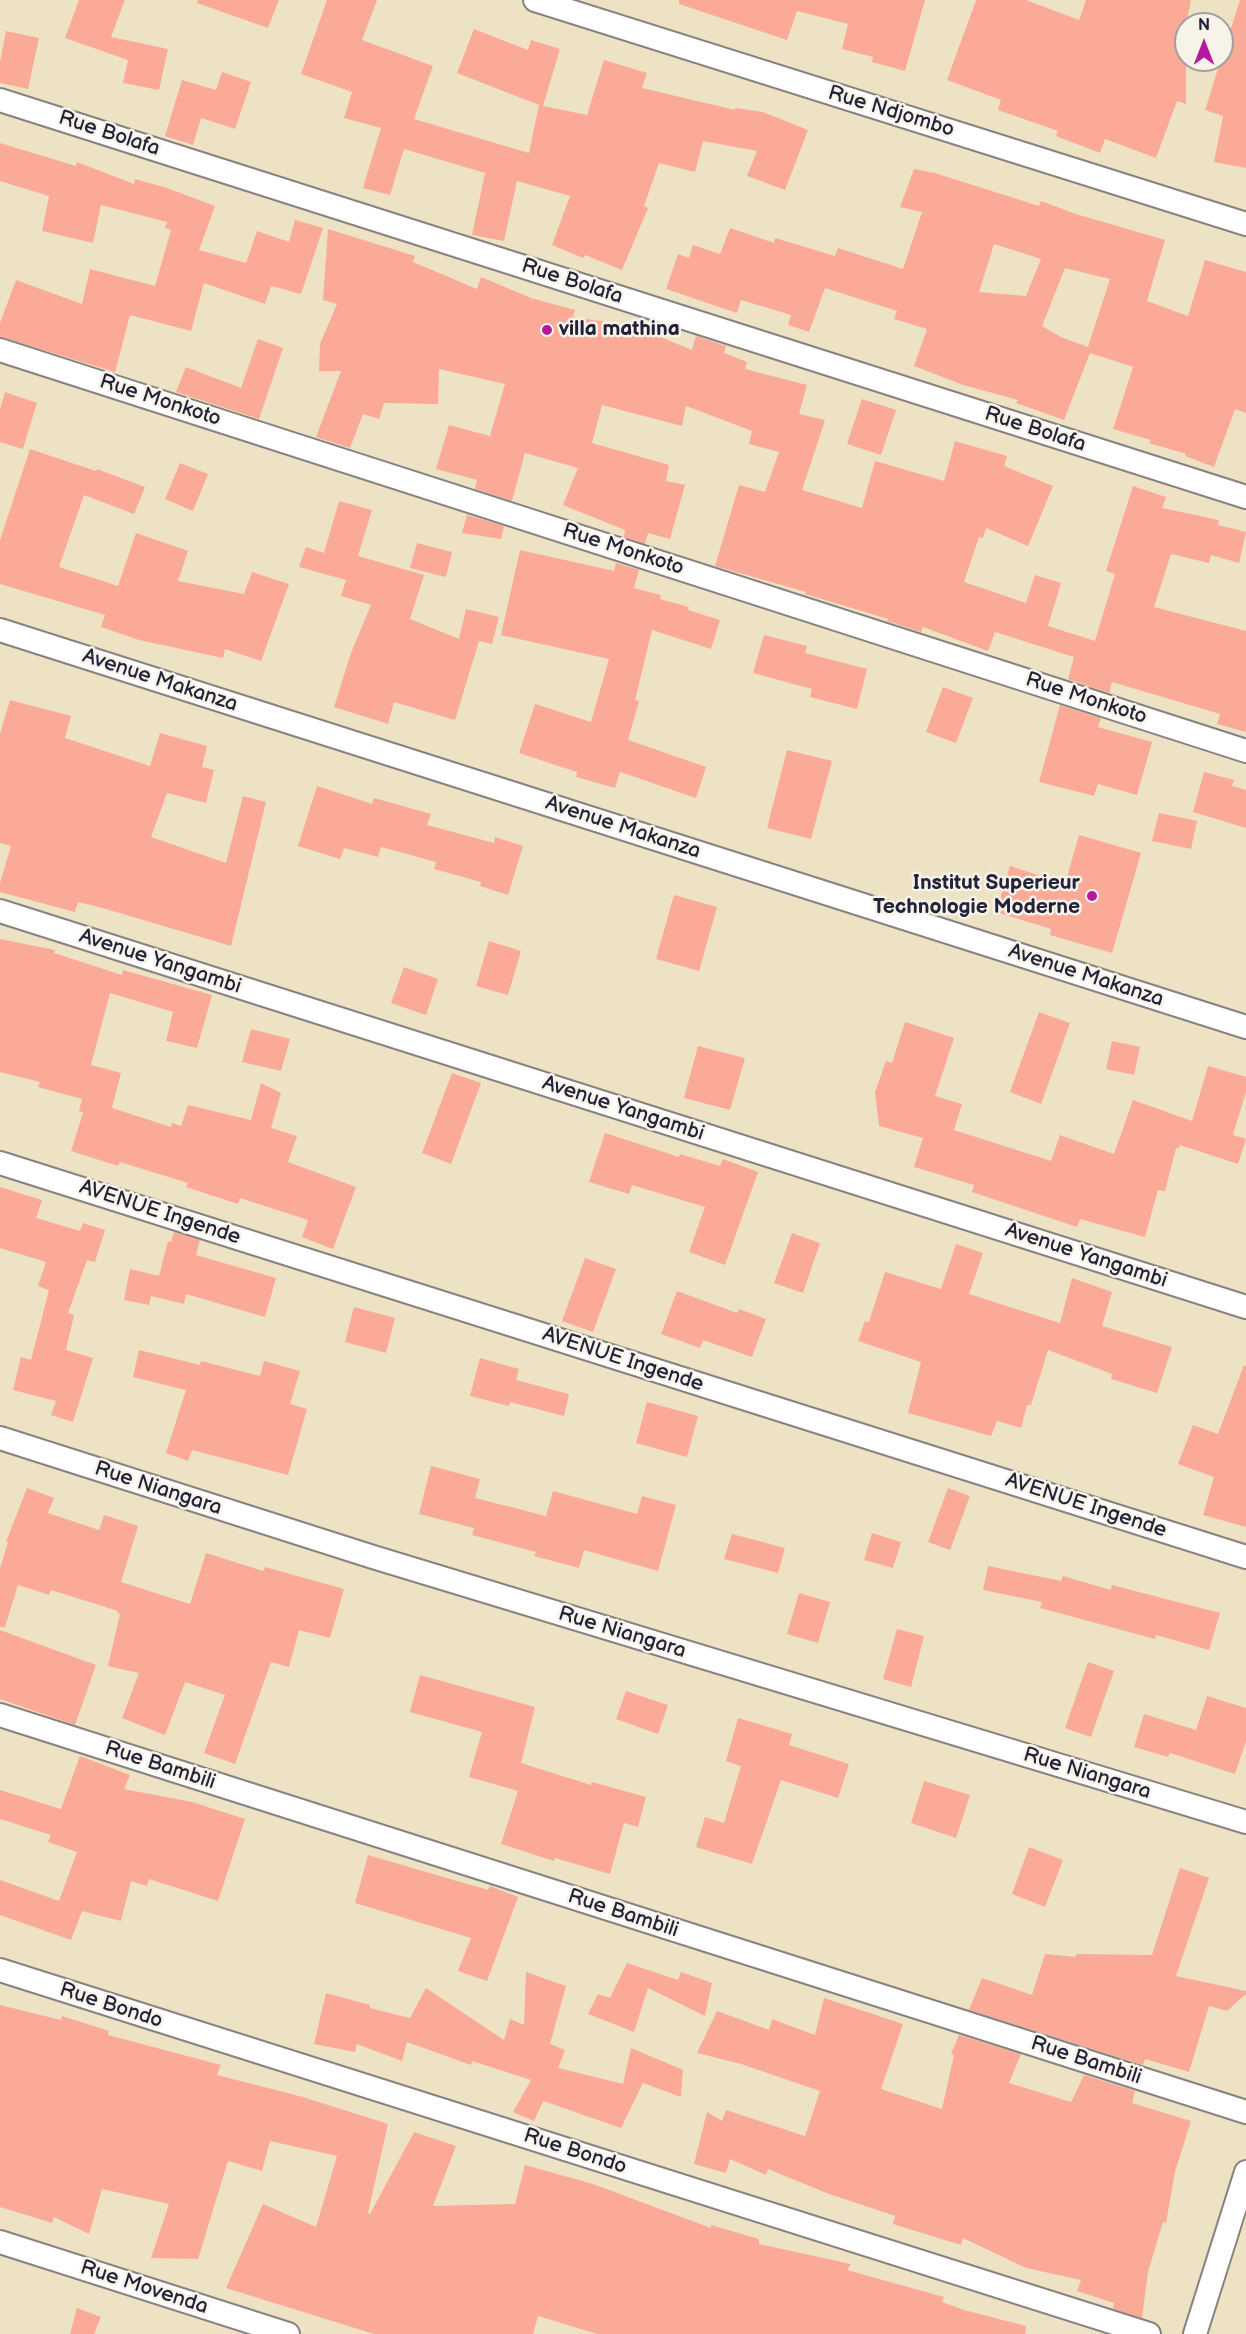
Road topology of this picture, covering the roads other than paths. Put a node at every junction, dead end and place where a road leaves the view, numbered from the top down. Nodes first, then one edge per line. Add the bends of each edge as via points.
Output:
1 (535, 0) edge
2 (0, 100) edge
3 (1246, 224) edge
4 (0, 350) edge
5 (1246, 497) edge
6 (0, 630) edge
7 (1246, 751) edge
8 (0, 911) edge
9 (1246, 1027) edge
10 (0, 1163) edge
11 (1246, 1307) edge
12 (0, 1438) edge
13 (1246, 1557) edge
14 (0, 1715) edge
15 (1246, 1822) edge
16 (0, 1970) edge
17 (1246, 2112) edge
18 (1246, 2172) edge
19 (0, 2242) edge
20 (288, 2334) edge
21 (1149, 2334) edge
22 (1195, 2334) edge

1 - 3 street, Rue Ndjombo
2 - 5 street, Rue Bolafa
4 - 7 street, Rue Monkoto
6 - 9 street, Avenue Makanza
8 - 11 street, Avenue Yangambi
10 - 13 street, AVENUE Ingende
12 - 15 street, Rue Niangara via 373,1557
14 - 17 street, Rue Bambili
16 - 21 street, Rue Bondo
18 - 22 street
19 - 20 street, Rue Movenda

